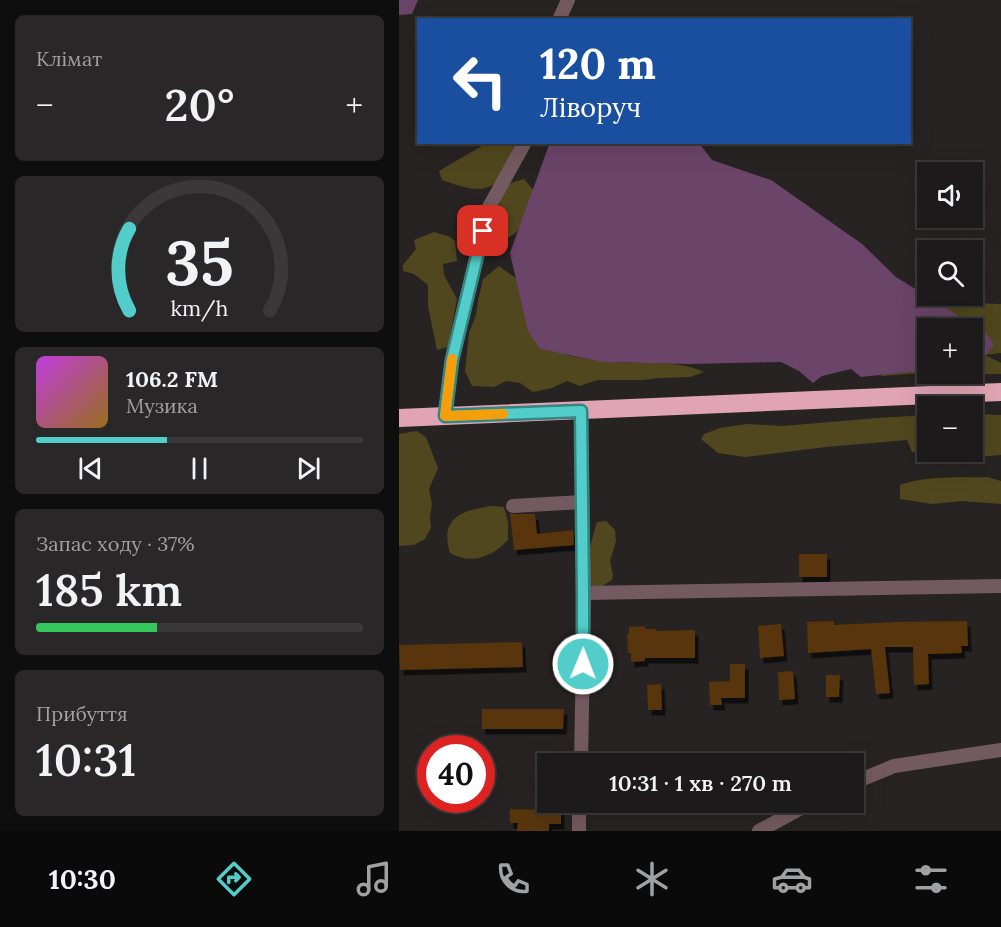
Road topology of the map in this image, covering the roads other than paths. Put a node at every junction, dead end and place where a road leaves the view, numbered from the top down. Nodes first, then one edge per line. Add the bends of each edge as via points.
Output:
1 (568, 0) edge
2 (560, 18) edge
3 (524, 144) edge
4 (1001, 392) edge
5 (581, 411) junction
6 (445, 416) junction
7 (399, 418) edge
8 (582, 502) junction
9 (513, 506) dead end
10 (1001, 586) edge
11 (583, 593) junction
12 (1001, 750) edge
13 (581, 753) edge
14 (864, 778) edge
15 (579, 813) edge
16 (792, 813) edge
17 (579, 831) edge
18 (759, 831) edge

1 - 2 street
3 - 6 street via 488,209 452,360
4 - 5 highway
5 - 6 highway
5 - 8 street
6 - 7 highway
8 - 9 street
8 - 11 street
10 - 11 street
11 - 13 street
12 - 14 street via 894,766
15 - 17 street
16 - 18 street

